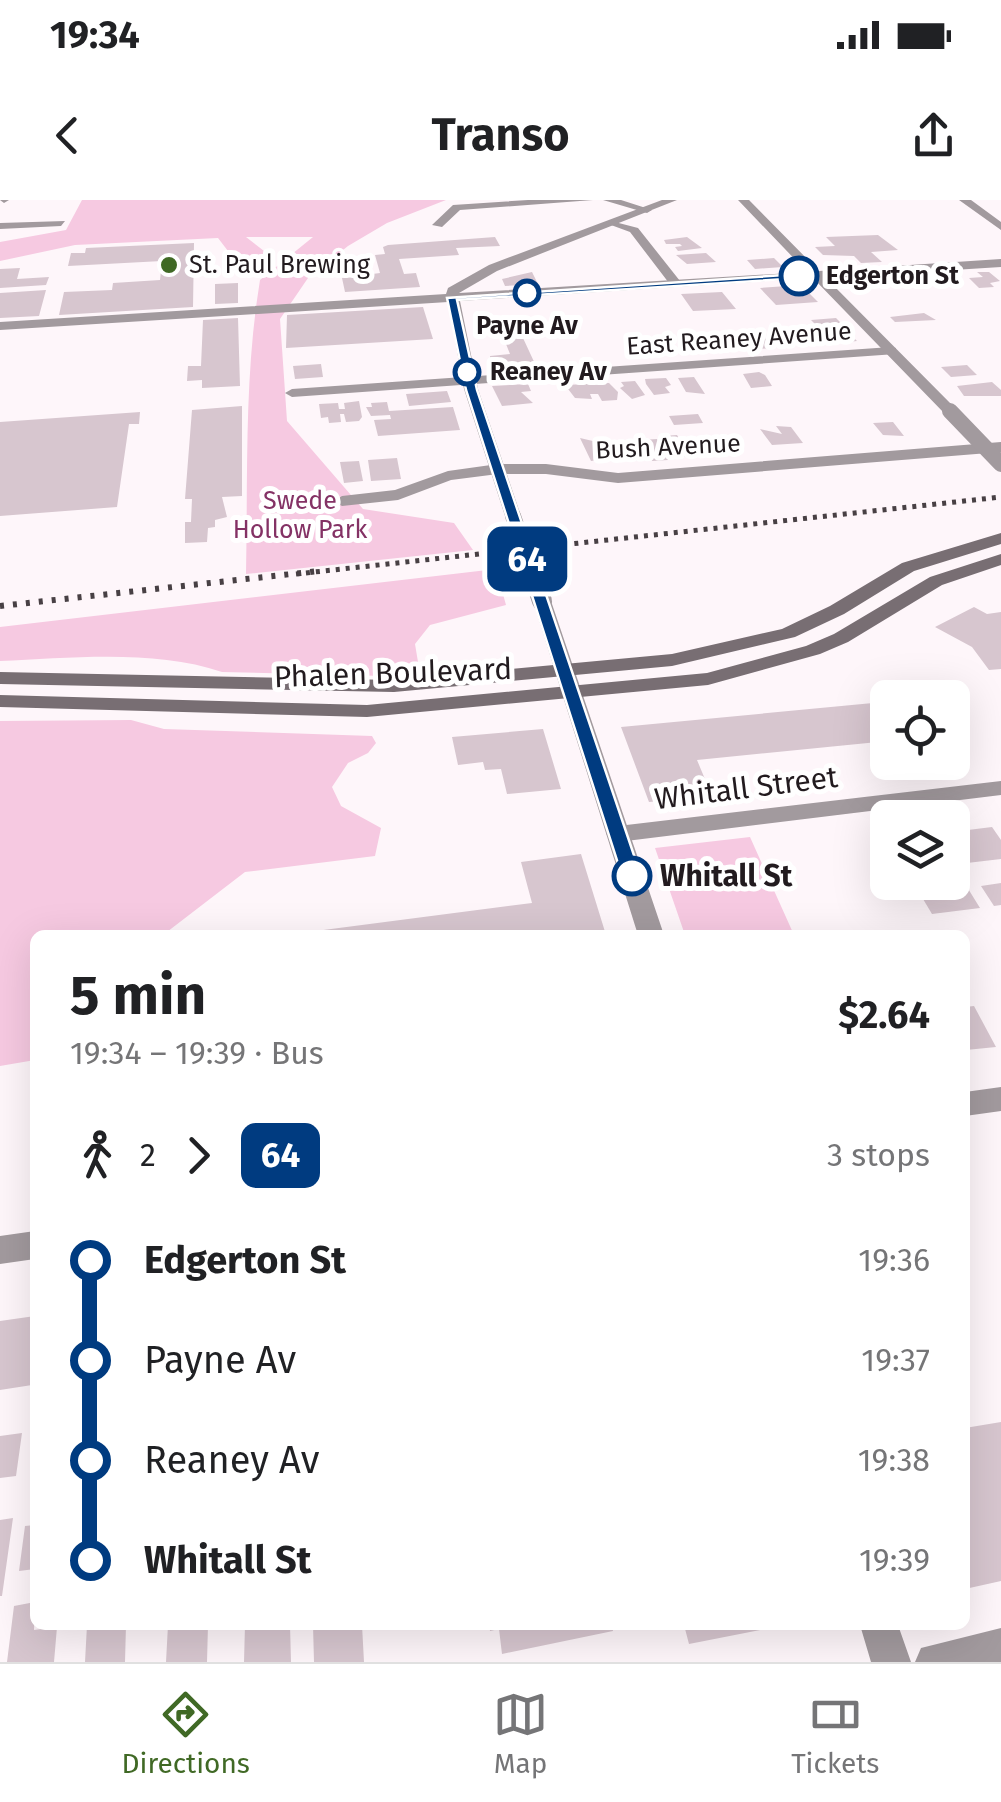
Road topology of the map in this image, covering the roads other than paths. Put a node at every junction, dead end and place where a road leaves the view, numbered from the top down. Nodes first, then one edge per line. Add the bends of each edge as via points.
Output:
1 (588, 200) edge
2 (608, 200) edge
3 (672, 200) edge
4 (743, 200) edge
5 (964, 200) edge
6 (646, 206) edge
7 (65, 208) dead end
8 (615, 223) junction
9 (438, 225) dead end
10 (0, 226) edge
11 (1001, 227) edge
12 (554, 245) junction
13 (1000, 264) edge
14 (481, 274) junction
15 (818, 275) junction
16 (676, 284) junction
17 (525, 293) junction
18 (452, 298) junction
19 (0, 326) edge
20 (891, 351) junction
21 (469, 380) junction
22 (292, 392) dead end
23 (1001, 446) edge
24 (1001, 464) edge
25 (498, 469) junction
26 (342, 501) dead end
27 (1001, 538) edge
28 (1001, 559) edge
29 (564, 672) junction
30 (0, 678) edge
31 (572, 694) junction
32 (0, 701) edge
33 (1001, 788) edge
34 (618, 834) junction
35 (650, 930) edge
36 (1001, 1099) edge
37 (970, 1103) edge
38 (30, 1246) edge
39 (0, 1250) edge
40 (881, 1630) edge
41 (1001, 1648) edge
42 (891, 1662) edge
43 (935, 1662) edge

1 - 9 street via 457,207
2 - 6 street
3 - 6 street
4 - 15 street
5 - 11 street
6 - 8 street
6 - 12 street
7 - 10 street via 60,226
8 - 12 street
8 - 16 street via 634,230
12 - 14 street
13 - 15 street
14 - 17 street via 486,290
14 - 18 street via 456,288
15 - 16 street
15 - 20 street
16 - 17 street
17 - 18 street
18 - 19 street
18 - 21 street
20 - 21 street, East Reaney Avenue
20 - 24 street, bridge
21 - 22 street, East Reaney Avenue
21 - 25 street
23 - 25 street, Bush Avenue via 618,478
25 - 26 street, Bush Avenue via 398,495
25 - 29 street, bridge
27 - 29 main road, Phalen Boulevard via 908,567 824,616 766,640 672,660
28 - 31 main road, Phalen Boulevard via 936,581 841,638 786,660 708,678
29 - 30 main road, Phalen Boulevard via 394,686
29 - 31 street
31 - 32 main road, Phalen Boulevard via 389,710
31 - 34 street
33 - 34 street, Whitall Street
34 - 35 street
36 - 37 street
38 - 39 street
40 - 42 street
41 - 43 street

